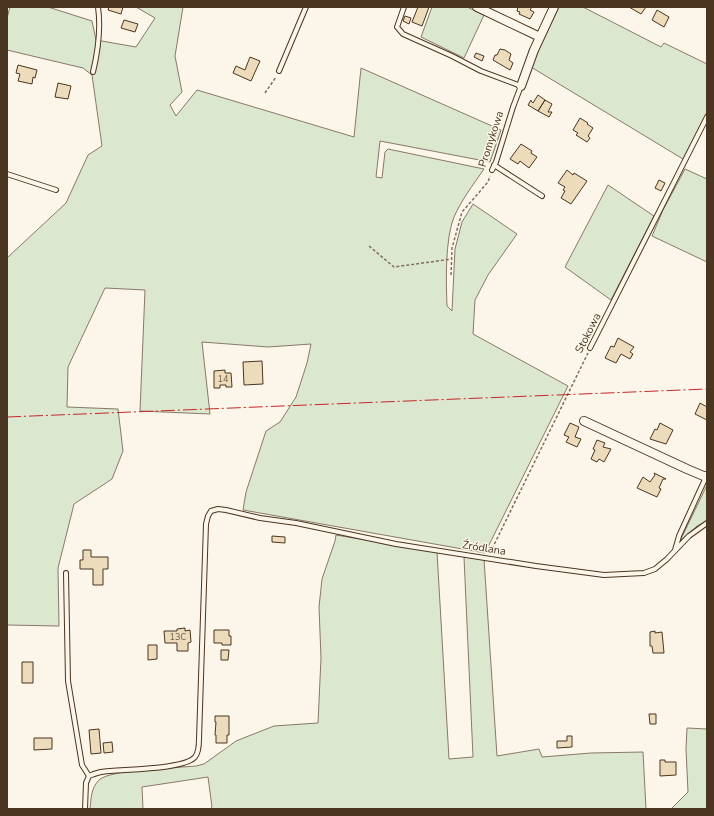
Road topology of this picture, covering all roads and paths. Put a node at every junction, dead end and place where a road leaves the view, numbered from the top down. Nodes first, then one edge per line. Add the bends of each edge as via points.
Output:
1 (98, 7) edge
2 (306, 7) edge
3 (404, 7) edge
4 (477, 7) edge
5 (554, 7) edge
6 (540, 37) junction
7 (279, 71) joint
8 (93, 72) dead end
9 (521, 86) junction
10 (265, 93) dead end
11 (707, 117) edge
12 (494, 165) junction
13 (492, 170) joint
14 (7, 174) edge
15 (56, 190) dead end
16 (542, 196) dead end
17 (369, 246) dead end
18 (452, 259) junction
19 (451, 275) dead end
20 (590, 348) joint
21 (584, 421) dead end
22 (707, 477) edge
23 (707, 523) edge
24 (675, 550) junction
25 (488, 558) junction
26 (66, 573) dead end
27 (89, 776) junction
28 (85, 809) edge

1 - 8 lane via 97,52
2 - 7 lane
3 - 9 lane via 397,28 402,34 481,71
4 - 6 street
5 - 6 street, Promykowa
6 - 9 street, Promykowa
7 - 10 path
9 - 12 lane, Promykowa
11 - 20 lane, Stokowa
12 - 13 lane, Promykowa
12 - 16 lane
13 - 18 path, Promykowa via 488,182 462,212 452,248
14 - 15 lane
17 - 18 path via 394,267
18 - 19 path, Promykowa
20 - 25 path, Stokowa
21 - 22 street
22 - 24 lane
23 - 24 lane, Źródlana
24 - 25 lane, Źródlana via 661,565 644,573 604,575
25 - 27 lane, Źródlana via 396,544 242,513 218,509 211,511 206,524 199,739 196,756 188,762 176,765 114,770
26 - 27 lane via 68,681 82,766
27 - 28 lane via 86,783

